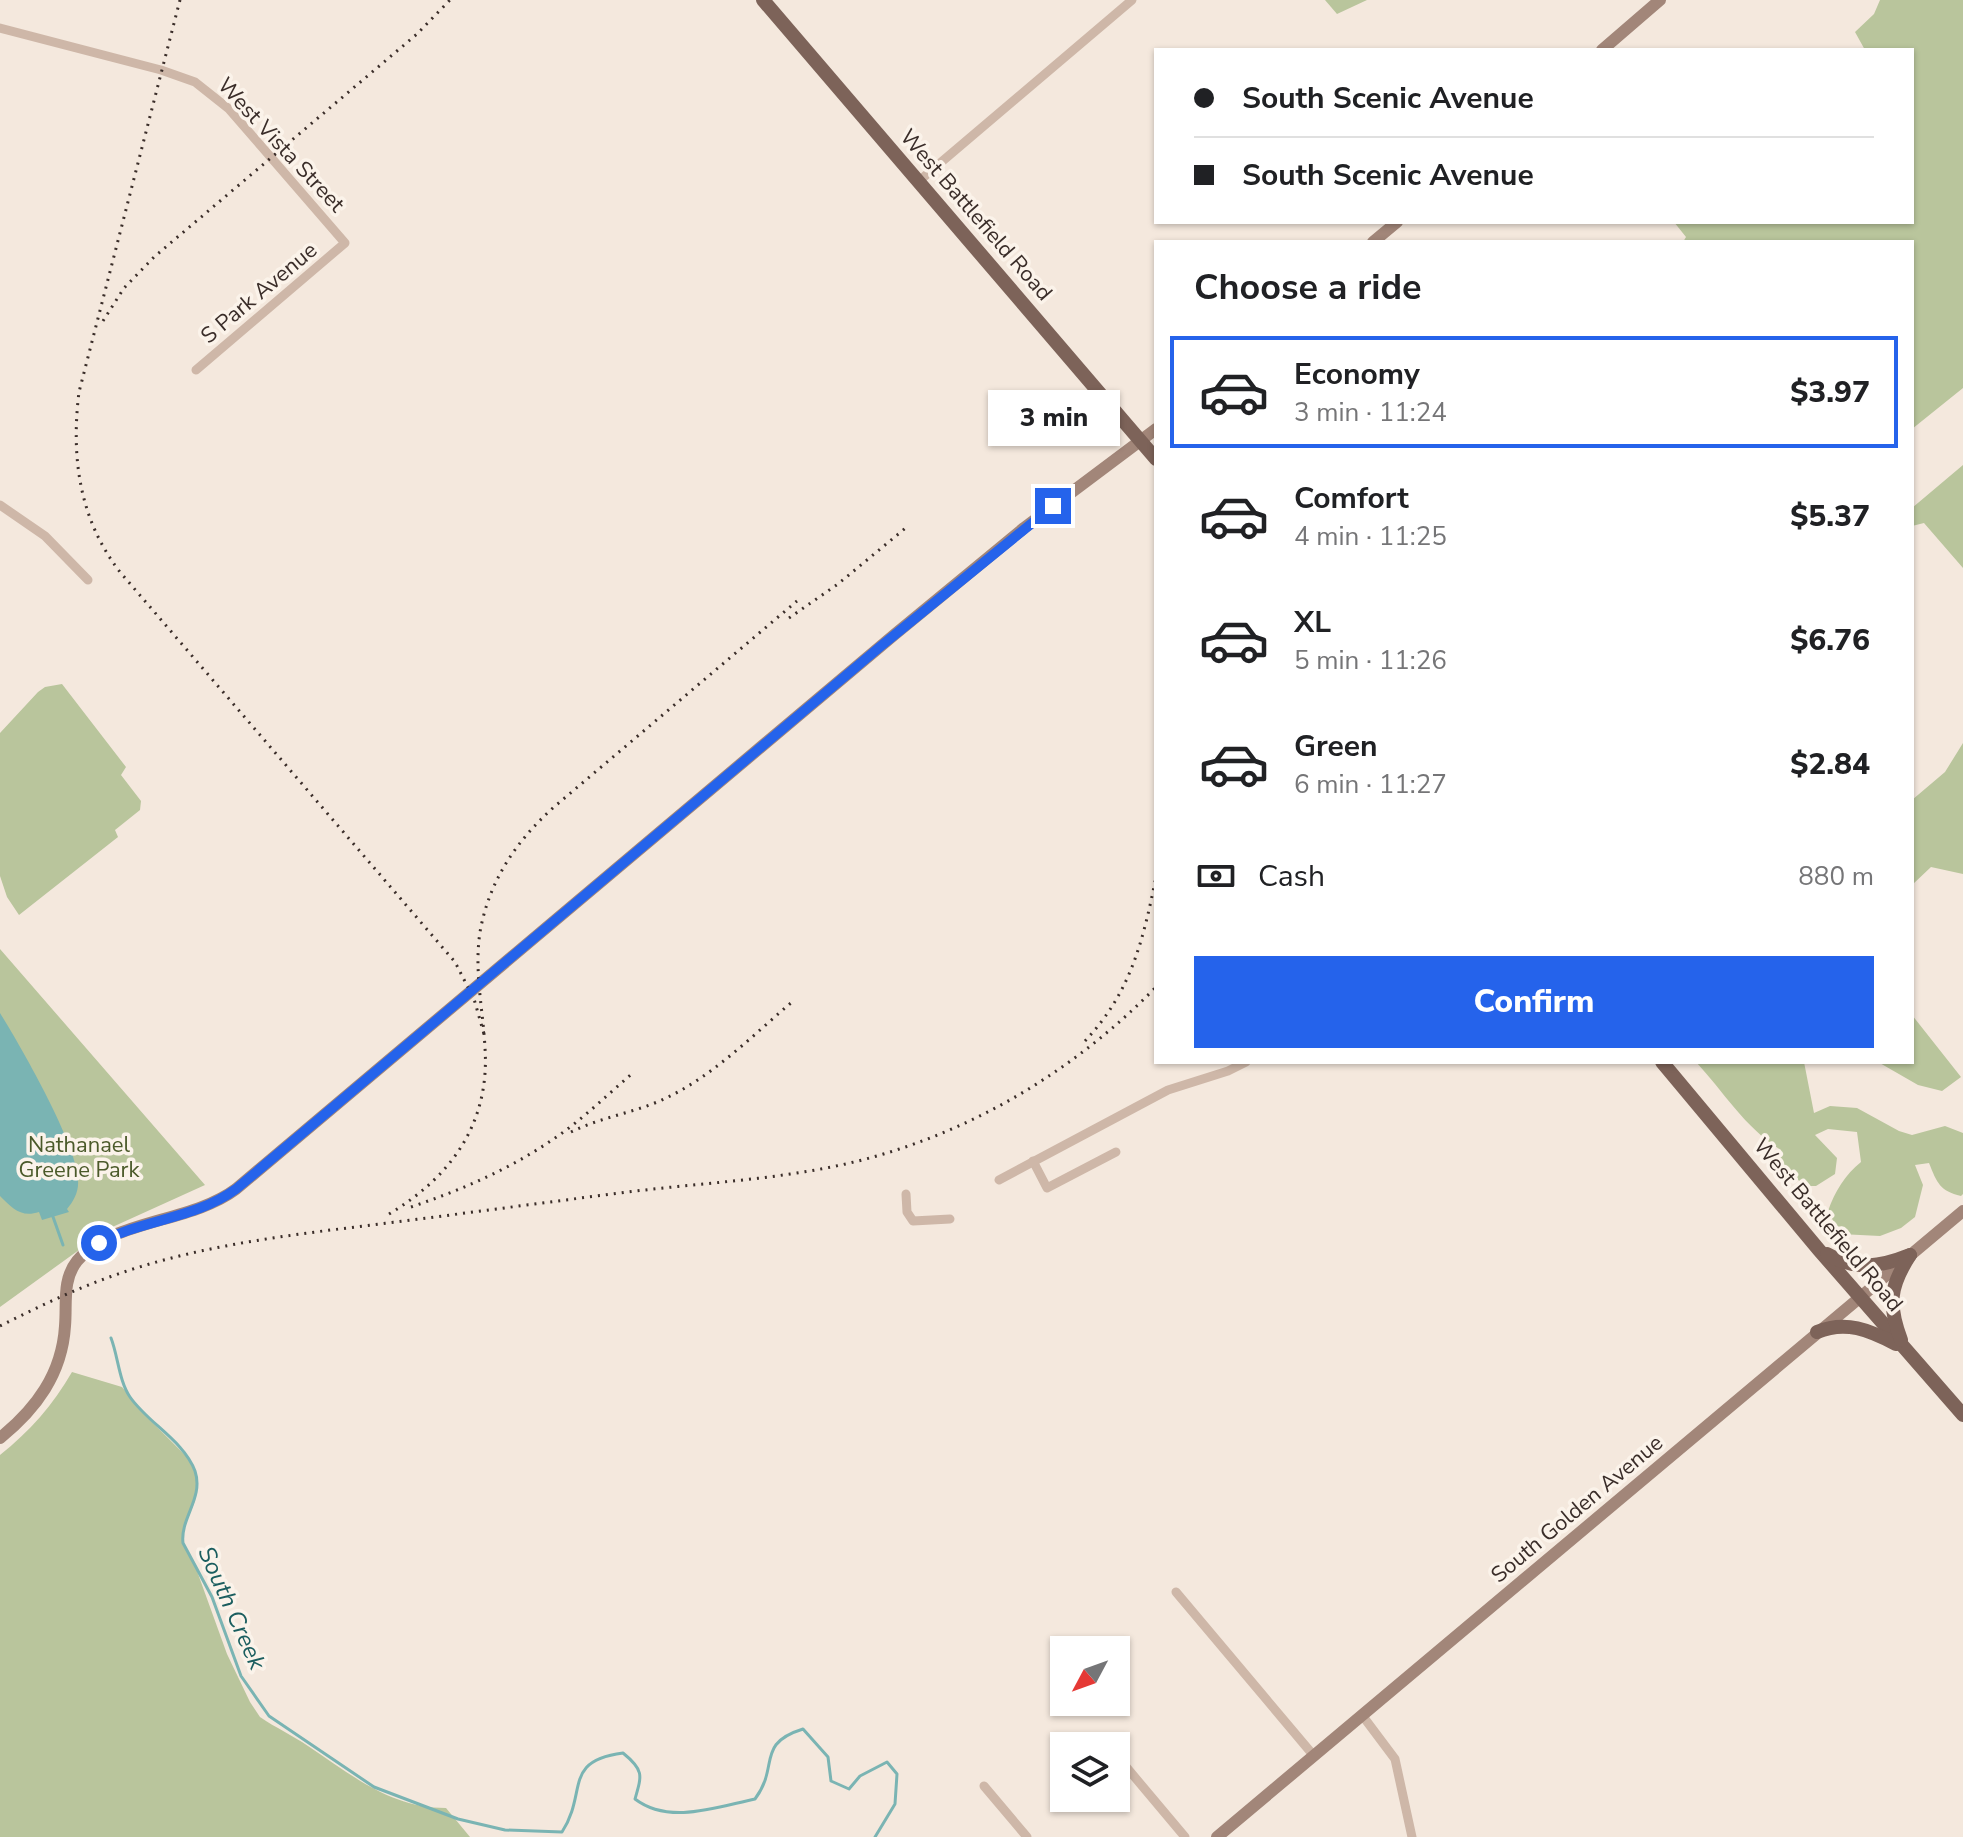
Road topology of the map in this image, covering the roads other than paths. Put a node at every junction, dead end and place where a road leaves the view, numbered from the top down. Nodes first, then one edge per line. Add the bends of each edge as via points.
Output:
1 (763, 0) edge
2 (1132, 0) edge
3 (1660, 0) edge
4 (0, 28) edge
5 (1604, 48) edge
6 (919, 181) junction
7 (1395, 224) edge
8 (1375, 240) edge
9 (345, 243) joint
10 (196, 370) dead end
11 (1154, 431) edge
12 (1141, 441) junction
13 (1154, 457) edge
14 (0, 505) edge
15 (88, 580) dead end
16 (1242, 1064) edge
17 (1664, 1064) edge
18 (1116, 1152) dead end
19 (1033, 1161) junction
20 (999, 1180) dead end
21 (906, 1194) dead end
22 (1963, 1211) edge
23 (950, 1219) dead end
24 (1819, 1250) junction
25 (1910, 1255) junction
26 (1859, 1296) junction
27 (1817, 1332) junction
28 (1904, 1348) junction
29 (1963, 1415) edge
30 (0, 1438) edge
31 (1176, 1592) dead end
32 (1362, 1715) junction
33 (1314, 1756) junction
34 (1130, 1771) edge
35 (984, 1786) dead end
36 (1027, 1837) edge
37 (1185, 1837) edge
38 (1217, 1837) edge
39 (1412, 1837) edge

1 - 6 main road, West Battlefield Road
2 - 6 street
3 - 5 main road
4 - 9 street, West Vista Street via 195,82 229,109
6 - 12 main road, West Battlefield Road
7 - 8 main road
9 - 10 street, S Park Avenue
11 - 12 main road
12 - 13 main road, West Battlefield Road
12 - 30 main road via 906,625 236,1189 198,1210 107,1239 85,1253 68,1277 63,1346 48,1386
14 - 15 street via 45,536
16 - 19 street via 1168,1090
17 - 24 main road, West Battlefield Road
18 - 19 street via 1047,1188
19 - 20 street
21 - 23 street via 913,1221
22 - 25 main road, South Golden Avenue
24 - 25 main road via 1859,1267
24 - 26 main road, West Battlefield Road
25 - 26 main road, South Golden Avenue
25 - 28 main road via 1897,1276 1892,1299
26 - 27 main road, South Golden Avenue
26 - 28 main road, West Battlefield Road
27 - 28 main road via 1852,1327
27 - 32 main road, South Golden Avenue
28 - 29 main road, West Battlefield Road
31 - 33 street
32 - 33 main road, South Golden Avenue
32 - 39 street via 1395,1759
33 - 38 main road, South Golden Avenue
34 - 37 street
35 - 36 street

